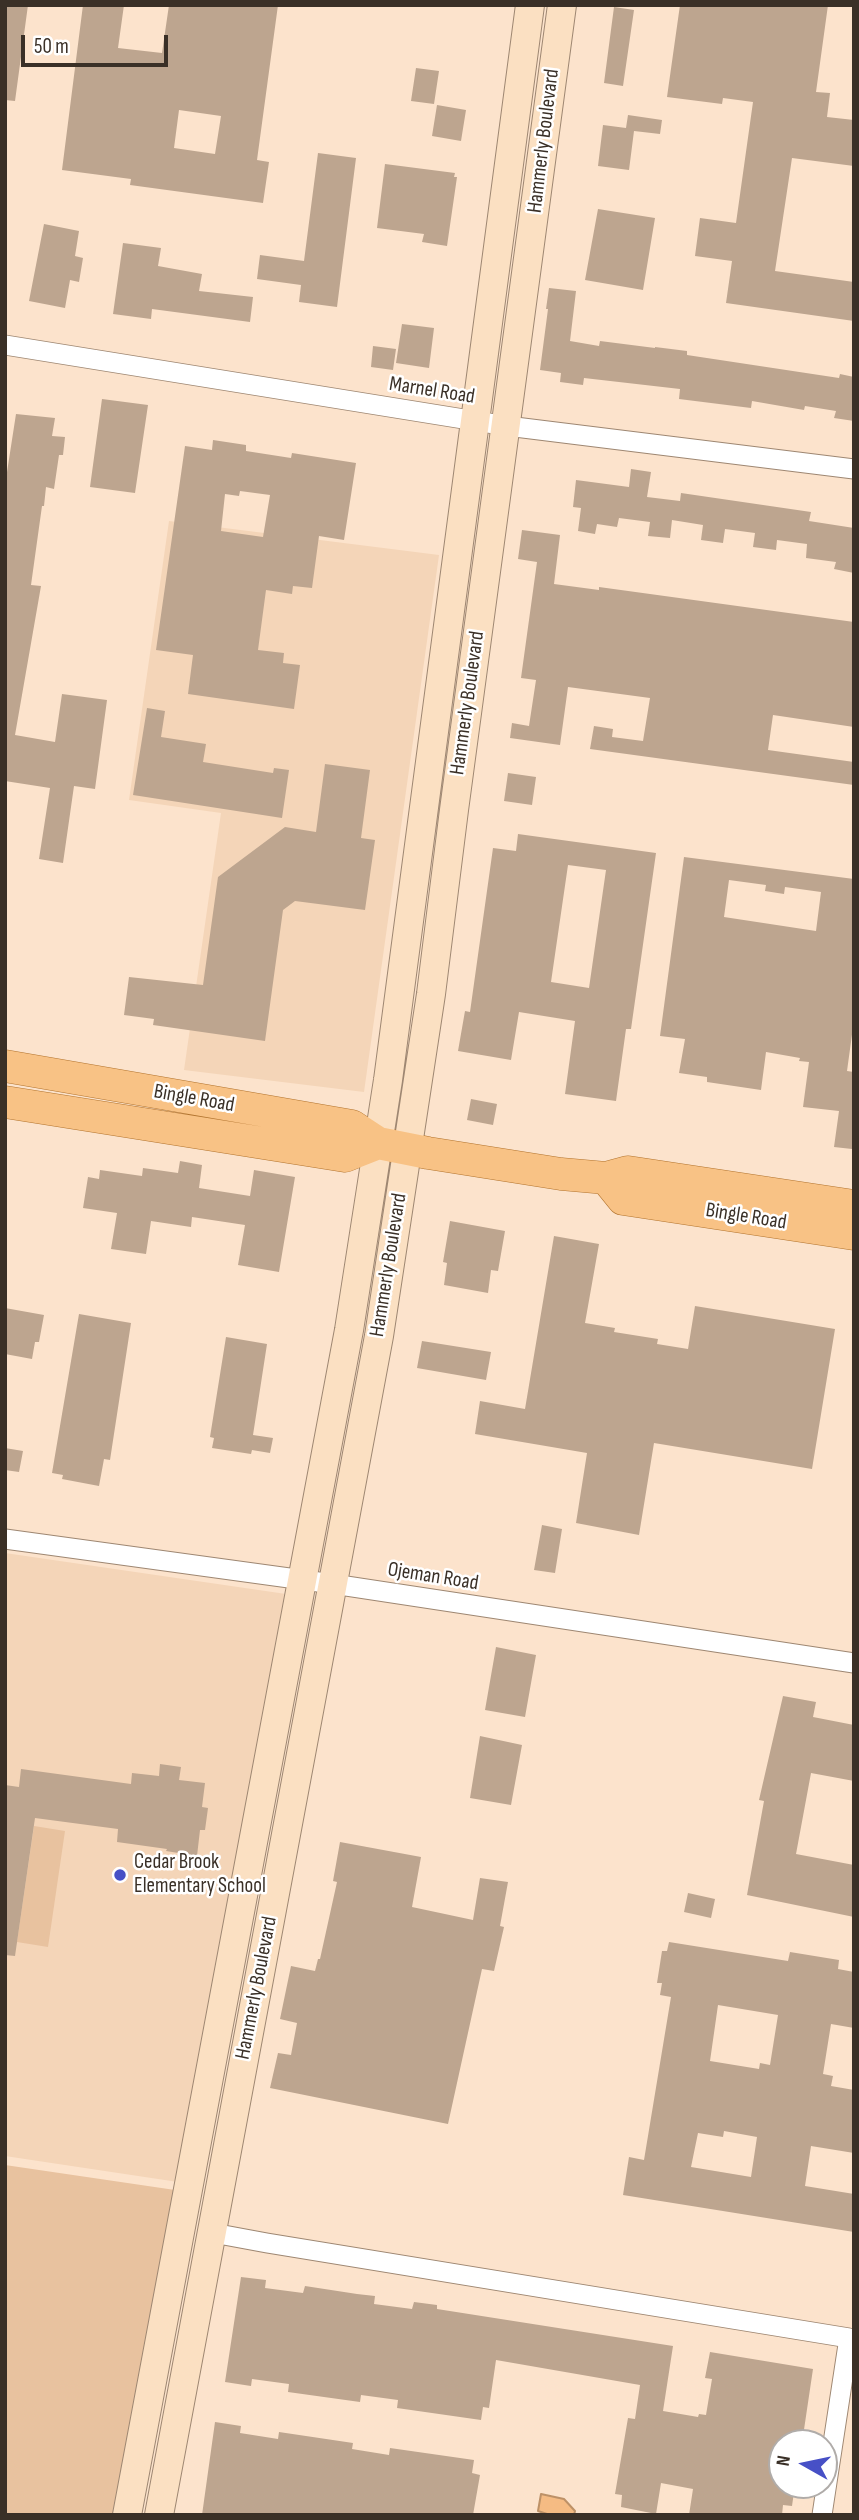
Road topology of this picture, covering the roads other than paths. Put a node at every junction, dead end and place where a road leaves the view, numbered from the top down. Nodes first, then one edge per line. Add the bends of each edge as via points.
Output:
1 (530, 5) edge
2 (562, 5) edge
3 (516, 106) junction
4 (549, 107) junction
5 (5, 345) edge
6 (475, 421) junction
7 (507, 426) junction
8 (854, 468) edge
9 (431, 750) junction
10 (461, 753) junction
11 (5, 1066) edge
12 (109, 1084) junction
13 (5, 1102) edge
14 (104, 1118) junction
15 (393, 1146) junction
16 (709, 1198) junction
17 (854, 1206) edge
18 (854, 1234) edge
19 (5, 1539) edge
20 (302, 1580) junction
21 (333, 1584) junction
22 (854, 1663) edge
23 (230, 1971) junction
24 (259, 1976) junction
25 (213, 2233) junction
26 (158, 2343) junction
27 (191, 2350) junction
28 (127, 2515) edge
29 (159, 2515) edge
30 (822, 2515) edge

1 - 3 main road, Hammerly Boulevard
2 - 4 main road, Hammerly Boulevard
3 - 4 main road
3 - 6 main road, Hammerly Boulevard
4 - 7 main road, Hammerly Boulevard
5 - 6 street, Marnel Road
6 - 7 street, Marnel Road
6 - 9 main road, Hammerly Boulevard
7 - 8 street, Marnel Road
7 - 10 main road, Hammerly Boulevard
9 - 10 main road
9 - 15 main road, Hammerly Boulevard
10 - 15 main road, Hammerly Boulevard via 431,995
11 - 12 main road, Bingle Road
12 - 14 main road
12 - 15 main road, Bingle Road via 352,1126
13 - 14 main road, Bingle Road
14 - 15 main road, Bingle Road via 345,1156
15 - 16 main road, Bingle Road via 561,1174 606,1178 628,1172
15 - 20 main road, Hammerly Boulevard via 349,1330
15 - 21 main road, Hammerly Boulevard via 379,1336
16 - 17 main road, Bingle Road
16 - 18 main road, Bingle Road
19 - 20 street, Ojeman Road
20 - 21 street, Ojeman Road
20 - 23 main road, Hammerly Boulevard
21 - 22 street, Ojeman Road
21 - 24 main road, Hammerly Boulevard
23 - 24 main road
23 - 26 main road, Hammerly Boulevard
24 - 25 main road, Hammerly Boulevard
25 - 27 main road, Hammerly Boulevard
25 - 30 street via 849,2338
26 - 27 main road
26 - 28 main road, Hammerly Boulevard
27 - 29 main road, Hammerly Boulevard

